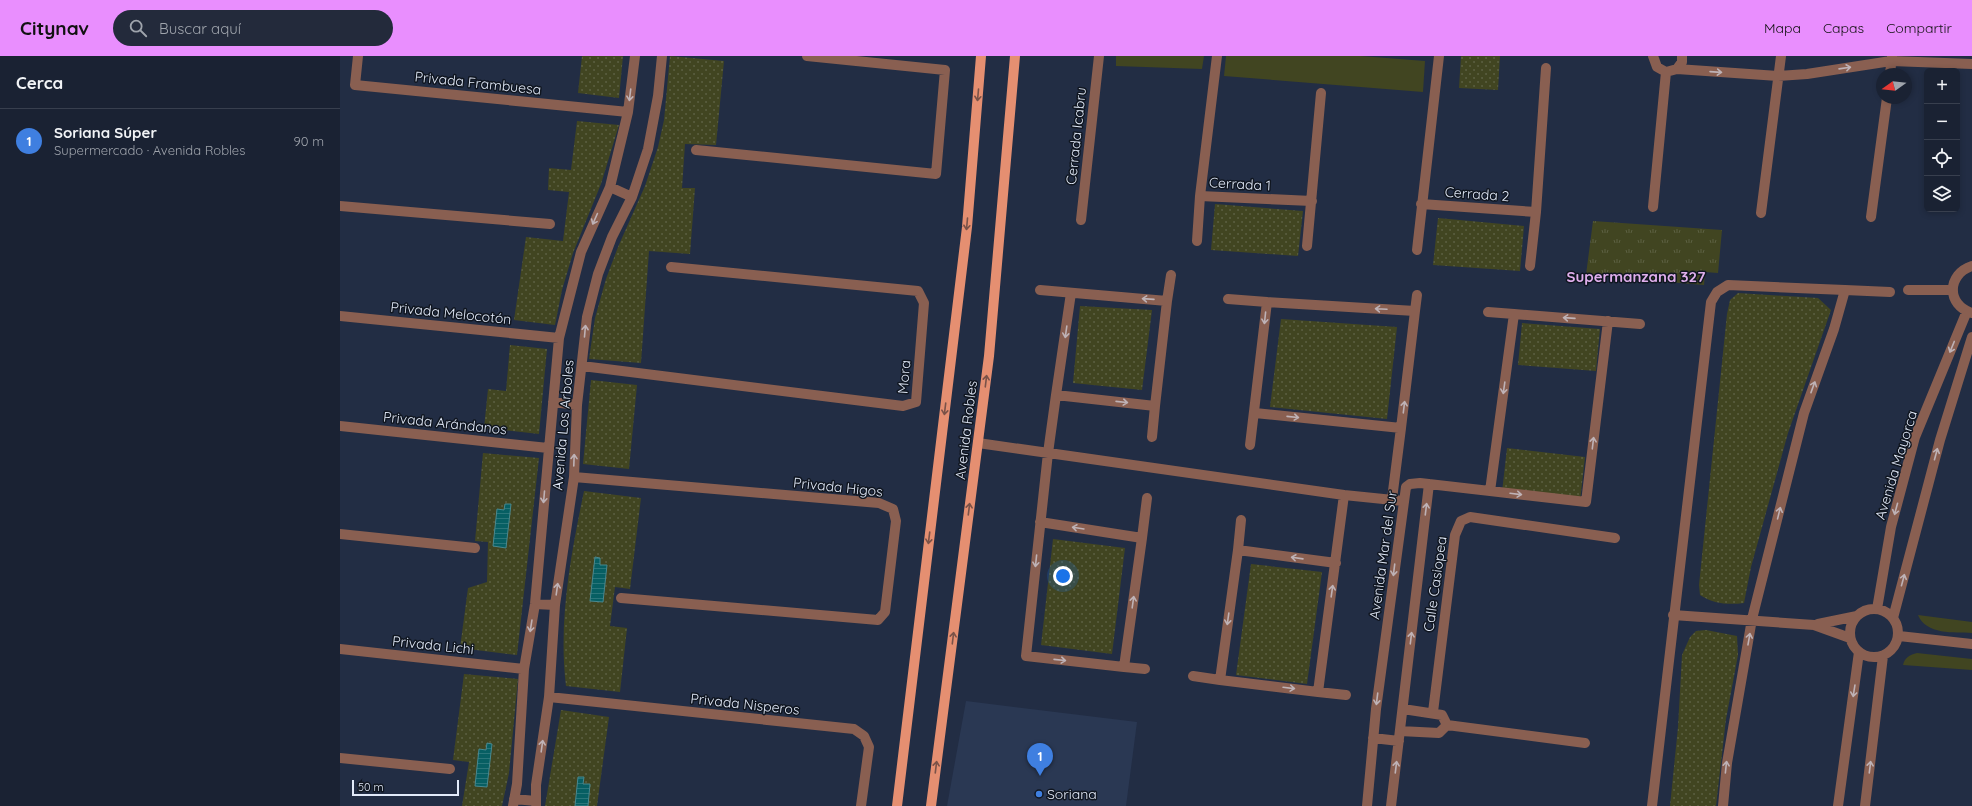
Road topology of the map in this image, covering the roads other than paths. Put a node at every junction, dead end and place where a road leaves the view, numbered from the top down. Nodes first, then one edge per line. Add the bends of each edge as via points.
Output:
1 (358, 56) edge
2 (635, 56) edge
3 (662, 56) edge
4 (807, 56) edge
5 (981, 56) edge
6 (1015, 56) edge
7 (1099, 56) edge
8 (1217, 56) edge
9 (1439, 56) edge
10 (1654, 56) edge
11 (1682, 56) edge
12 (1781, 56) edge
13 (1892, 59) edge
14 (1972, 64) edge
15 (1546, 68) dead end
16 (1677, 69) junction
17 (1666, 72) junction
18 (1778, 76) junction
19 (1321, 93) dead end
20 (1886, 104) edge
21 (628, 112) junction
22 (696, 150) dead end
23 (610, 187) junction
24 (1200, 196) junction
25 (632, 197) junction
26 (1312, 201) junction
27 (1421, 204) junction
28 (340, 206) edge
29 (1653, 207) dead end
30 (1536, 212) junction
31 (1761, 213) dead end
32 (1871, 217) dead end
33 (1081, 220) dead end
34 (550, 224) dead end
35 (1197, 241) dead end
36 (1307, 246) dead end
37 (1417, 250) dead end
38 (1530, 266) dead end
39 (1972, 266) edge
40 (671, 267) dead end
41 (1171, 275) dead end
42 (1040, 290) dead end
43 (1845, 290) junction
44 (1908, 290) dead end
45 (1953, 290) junction
46 (1890, 292) dead end
47 (1071, 293) junction
48 (1417, 294) dead end
49 (1228, 299) dead end
50 (1167, 301) junction
51 (1267, 302) junction
52 (1415, 311) junction
53 (1488, 312) dead end
54 (1969, 312) edge
55 (1514, 314) junction
56 (340, 316) edge
57 (1608, 321) junction
58 (1640, 324) dead end
59 (1972, 337) edge
60 (559, 338) junction
61 (582, 366) junction
62 (1056, 395) junction
63 (553, 402) junction
64 (576, 405) junction
65 (1155, 406) junction
66 (1254, 414) junction
67 (340, 426) edge
68 (1401, 428) junction
69 (1152, 437) dead end
70 (978, 444) junction
71 (1250, 445) dead end
72 (548, 448) junction
73 (1048, 453) junction
74 (574, 478) junction
75 (1430, 484) junction
76 (1490, 491) junction
77 (1344, 495) junction
78 (1147, 498) dead end
79 (1392, 499) junction
80 (1403, 501) junction
81 (1241, 520) dead end
82 (1040, 522) junction
83 (340, 534) edge
84 (1142, 538) junction
85 (1616, 538) dead end
86 (475, 548) dead end
87 (1238, 550) junction
88 (1336, 564) junction
89 (621, 598) dead end
90 (535, 604) junction
91 (555, 605) junction
92 (1877, 609) junction
93 (1673, 616) junction
94 (1857, 616) junction
95 (1894, 618) junction
96 (1752, 619) junction
97 (1814, 625) junction
98 (1899, 636) junction
99 (1850, 638) junction
100 (1972, 644) edge
101 (340, 650) edge
102 (1859, 652) junction
103 (1883, 656) junction
104 (1124, 667) junction
105 (524, 669) junction
106 (1145, 669) dead end
107 (1193, 676) dead end
108 (1220, 680) junction
109 (1318, 692) junction
110 (1346, 695) dead end
111 (549, 698) junction
112 (1403, 709) junction
113 (1433, 712) junction
114 (1447, 725) junction
115 (1400, 736) junction
116 (1373, 738) junction
117 (1585, 743) dead end
118 (340, 758) edge
119 (450, 769) dead end
120 (513, 803) edge
121 (536, 804) edge
122 (861, 806) edge
123 (897, 806) edge
124 (931, 806) edge
125 (1366, 806) edge
126 (1391, 806) edge
127 (1652, 806) edge
128 (1723, 806) edge
129 (1838, 806) edge
130 (1865, 806) edge

1 - 21 street, Privada Frambuesa via 355,85
2 -> 21 street, Avenida Los Arboles
3 - 25 street, Avenida Los Arboles via 648,149
4 - 22 street via 945,70 936,174
5 -> 123 main road, Avenida Robles via 967,227
70 -> 6 main road, Avenida Robles via 989,356
7 - 33 street, Cerrada Icabru
8 - 24 street, Cerrada 1
9 - 27 street
10 - 17 street via 1657,67
11 - 16 street via 1682,62
12 - 18 street
13 - 14 street
18 -> 13 street via 1807,74
15 - 30 street
16 - 17 street
16 -> 18 street
17 - 29 street
18 - 31 street
19 - 26 street
20 - 32 street
21 - 23 street, Avenida Los Arboles
23 - 25 street
23 -> 60 street, Avenida Los Arboles via 581,252
24 - 26 street, Cerrada 1
24 - 35 street
61 -> 25 street, Avenida Los Arboles via 587,317 598,274 612,237
26 - 36 street
27 - 30 street, Cerrada 2
27 - 37 street
28 - 34 street
30 - 38 street
39 - 45 street via 1958,275
40 - 61 street, Mora via 918,291 924,303 916,402 903,406
41 - 50 street
42 - 47 street
43 - 46 street
43 - 93 street via 1728,285 1717,292 1711,302
96 -> 43 street via 1804,413
44 - 45 street
45 - 54 street via 1956,302
50 -> 47 street
47 -> 62 street
48 - 52 street
49 - 51 street
50 - 65 street
52 -> 51 street
51 -> 66 street
68 -> 52 street
53 - 55 street
54 -> 92 street, Avenida Mayorca via 1916,437 1891,527
57 -> 55 street
55 -> 76 street
56 - 60 street, Privada Melocotón
57 - 58 street
76 -> 57 street via 1586,502
95 -> 59 street via 1940,440
60 - 63 street, Avenida Los Arboles
61 - 64 street, Avenida Los Arboles
62 -> 65 street
62 - 73 street
63 - 64 street
63 - 72 street, Avenida Los Arboles
74 -> 64 street, Avenida Los Arboles
65 - 69 street
66 -> 68 street
66 - 71 street
67 - 72 street, Privada Arándanos
68 - 79 street
70 - 73 street
124 -> 70 main road, Avenida Robles
72 -> 90 street, Avenida Los Arboles
73 - 77 street
73 - 82 street
74 - 89 street, Privada Higos via 879,503 893,509 896,521 885,612 878,620
91 -> 74 street, Avenida Los Arboles
75 - 76 street
75 - 80 street, Avenida Mar del Sur via 1410,484 1406,487
112 -> 75 street
77 - 79 street
77 - 88 street
78 - 84 street
79 - 80 street
80 -> 116 street, Avenida Mar del Sur
81 - 87 street
84 -> 82 street
82 -> 104 street via 1026,656
83 - 86 street
104 -> 84 street
85 - 113 street, Calle Casiopea via 1470,517 1461,521 1454,535
88 -> 87 street
87 -> 108 street
109 -> 88 street
90 - 91 street
90 -> 105 street, Avenida Los Arboles
91 - 111 street, Avenida Los Arboles
92 - 94 street via 1870,609
92 - 95 street
93 - 96 street
93 - 127 street
94 - 97 street
94 - 99 street via 1851,626
95 - 98 street
96 - 97 street
128 -> 96 street via 1727,763
97 - 99 street
98 - 100 street
98 - 103 street via 1894,648
99 - 102 street
101 - 105 street, Privada Lichi
102 - 103 street via 1875,658
102 -> 129 street
130 -> 103 street
104 - 106 street
105 - 120 street, Avenida Los Arboles via 517,784
107 - 108 street
108 -> 109 street
109 - 110 street
121 -> 111 street, Avenida Los Arboles
111 - 122 street, Privada Nisperos via 854,729 864,736 869,747
112 - 113 street
112 - 115 street
113 - 114 street via 1442,715
114 - 115 street via 1439,733
114 - 117 street
115 - 116 street
126 -> 115 street
116 - 125 street, Avenida Mar del Sur
118 - 119 street
120 - 121 street

